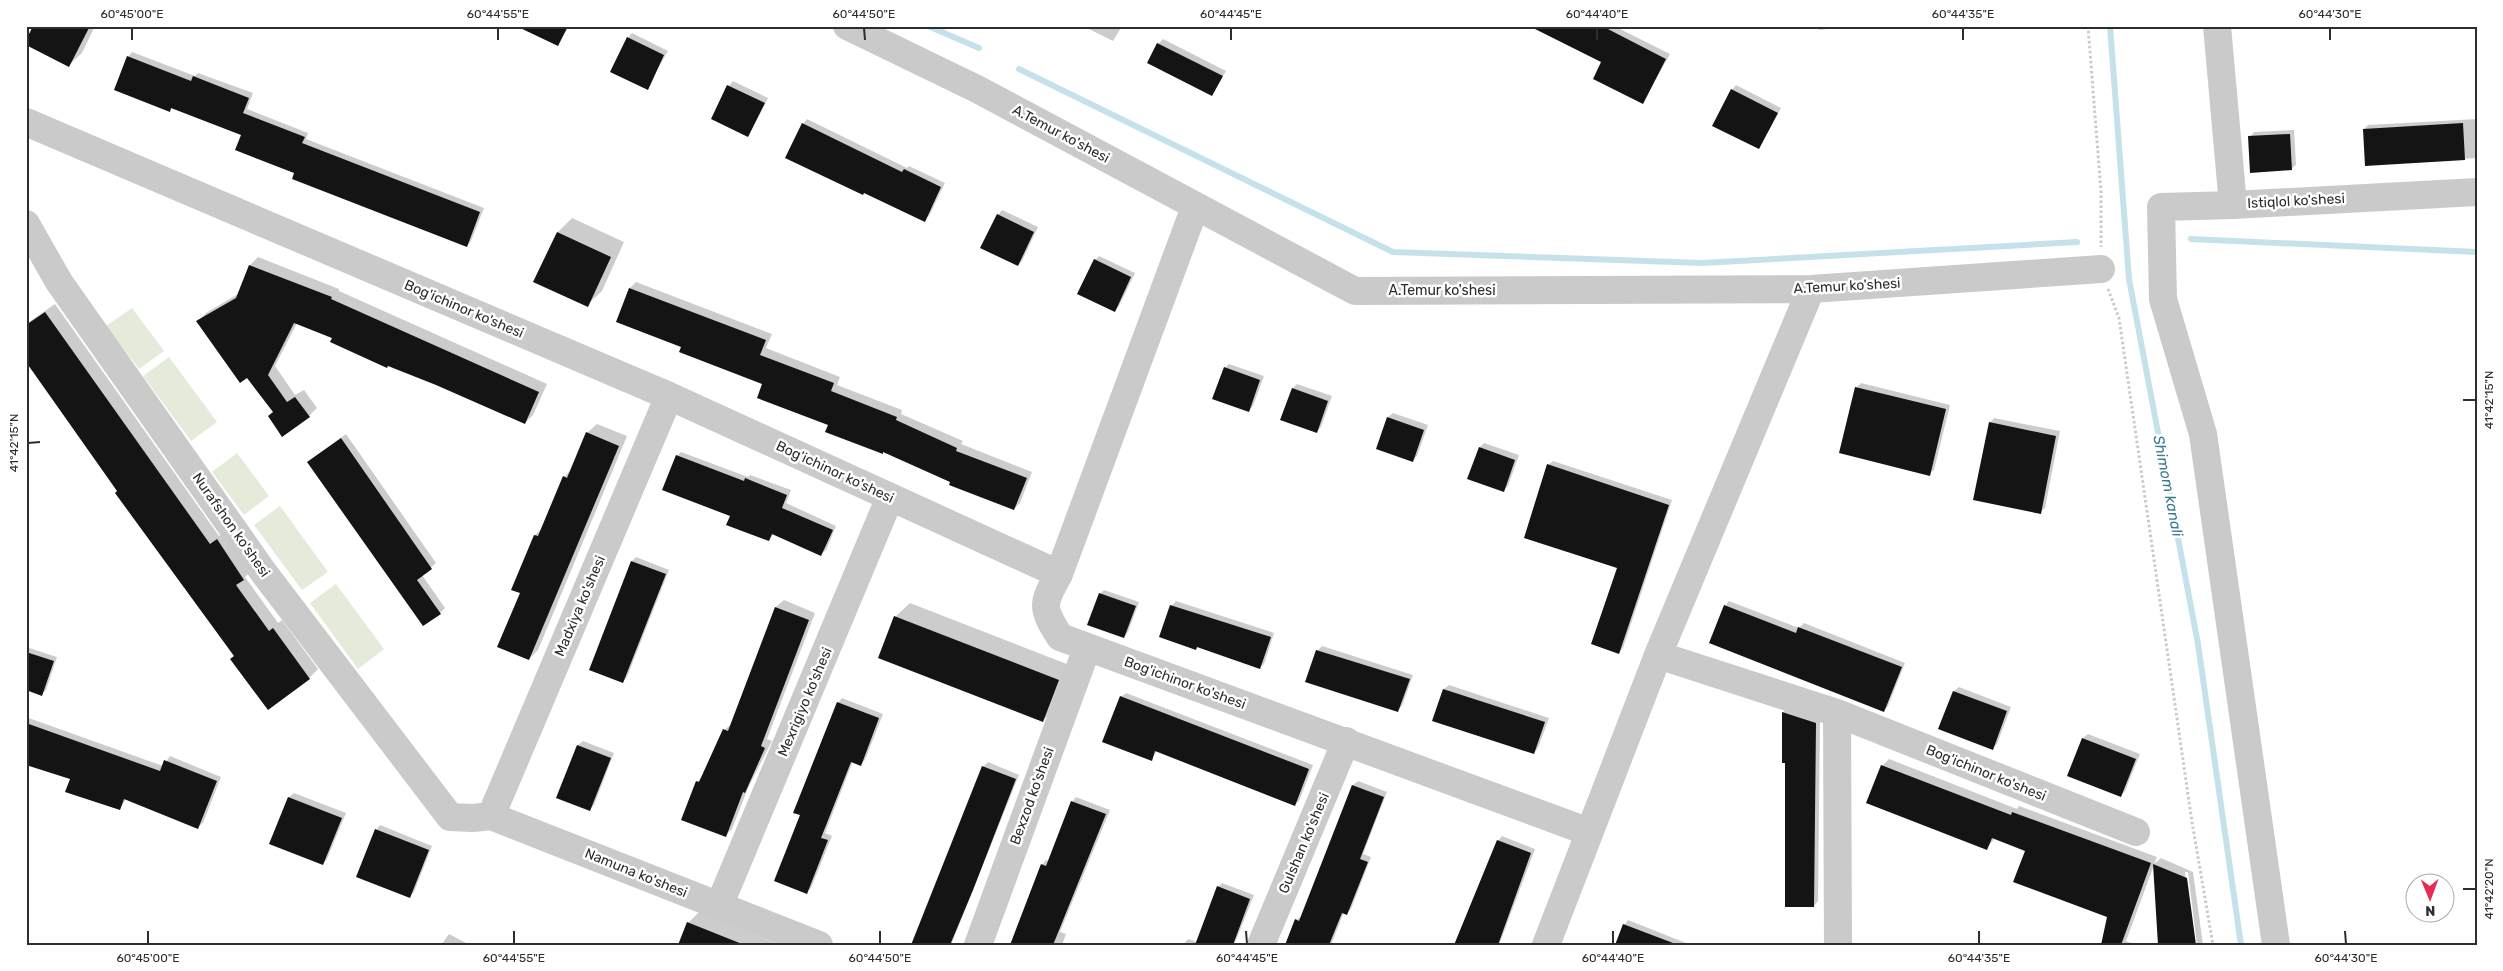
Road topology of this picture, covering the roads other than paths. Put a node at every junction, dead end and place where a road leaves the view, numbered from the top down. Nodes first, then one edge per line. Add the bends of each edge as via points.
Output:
1 (847, 26) edge
2 (2217, 26) edge
3 (26, 122) edge
4 (2477, 192) edge
5 (2233, 205) junction
6 (1195, 207) junction
7 (26, 224) edge
8 (2100, 269) road end
9 (1811, 289) junction
10 (669, 396) junction
11 (890, 497) junction
12 (1059, 574) junction
13 (1087, 648) junction
14 (1658, 655) junction
15 (1837, 713) junction
16 (1346, 741) junction
17 (491, 816) junction
18 (450, 817) joint
19 (1589, 832) junction
20 (2136, 832) dead end
21 (719, 906) junction
22 (818, 945) edge
23 (978, 945) edge
24 (1261, 945) edge
25 (1546, 945) edge
26 (1838, 945) edge
27 (2276, 945) edge

1 - 6 street, A.Temur ko'shesi via 977,89
2 - 5 street, Istiqlol ko'shesi
3 - 10 street, Bog'ichinor ko'shesi
4 - 5 street, Istiqlol ko'shesi
5 - 27 street via 2161,207 2163,299 2203,434
6 - 9 street, A.Temur ko'shesi via 1355,291
6 - 12 street
7 - 18 street, Nurafshon ko'shesi via 59,282 264,573
8 - 9 street, A.Temur ko'shesi
9 - 14 street
10 - 11 street, Bog'ichinor ko'shesi
10 - 17 street, Madxiya ko'shesi
11 - 12 street, Bog'ichinor ko'shesi
11 - 21 street, Mexrigiyo ko'shesi
12 - 13 street, Bog'ichinor ko'shesi via 1045,598 1047,617 1060,637
13 - 16 street, Bog'ichinor ko'shesi
13 - 23 street, Bexzod ko'shesi
14 - 15 street, Bog'ichinor ko'shesi
14 - 19 street
15 - 20 street, Bog'ichinor ko'shesi
15 - 26 street
16 - 19 street, Bog'ichinor ko'shesi
16 - 24 street, Gulshan ko'shesi
17 - 18 street, Namuna ko'shesi
17 - 21 street, Namuna ko'shesi
19 - 25 street
21 - 22 street, Namuna ko'shesi

